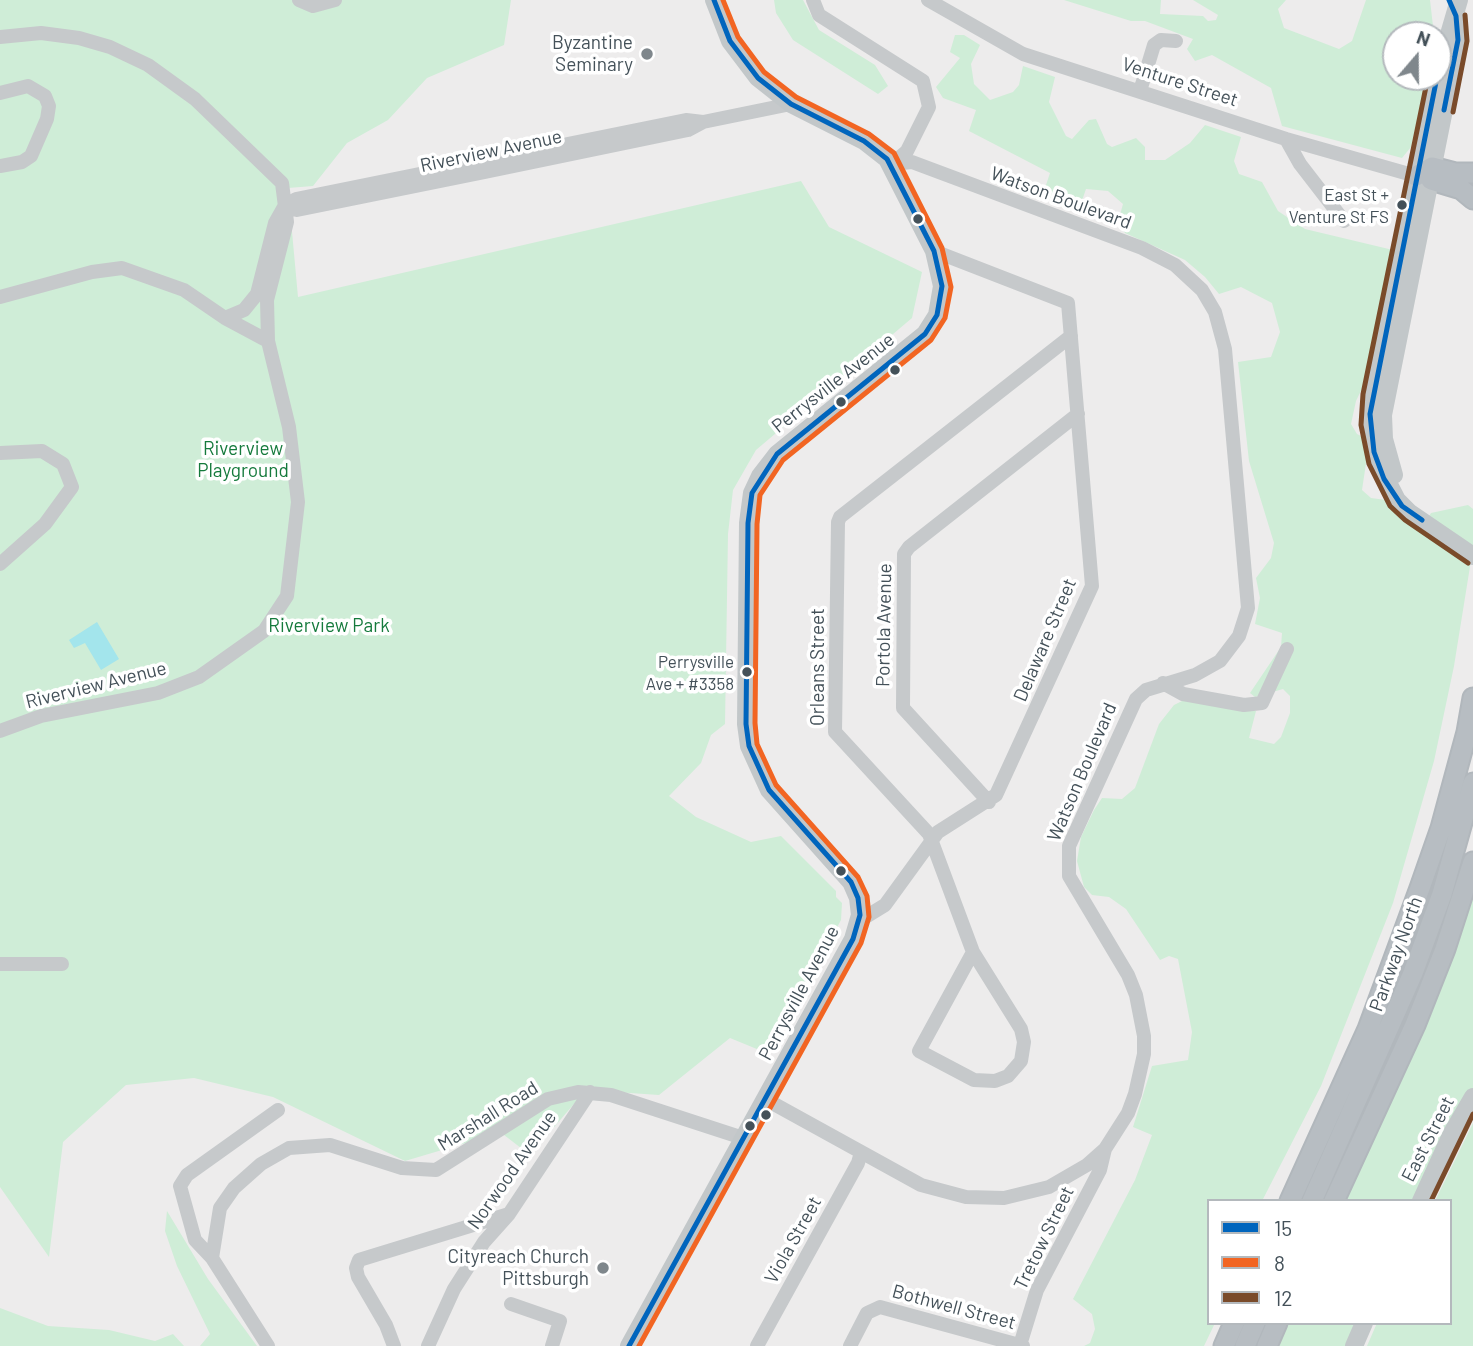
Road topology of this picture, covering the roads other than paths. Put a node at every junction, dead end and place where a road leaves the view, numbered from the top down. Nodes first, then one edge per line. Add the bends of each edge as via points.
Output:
1 (299, 0) edge
2 (335, 0) edge
3 (714, 0) edge
4 (813, 0) edge
5 (928, 0) edge
6 (1455, 5) edge
7 (0, 37) edge
8 (1176, 41) dead end
9 (1140, 91) junction
10 (1435, 91) edge
11 (0, 93) edge
12 (791, 104) junction
13 (1286, 139) junction
14 (891, 164) junction
15 (0, 166) edge
16 (1473, 173) edge
17 (1426, 174) junction
18 (1473, 199) edge
19 (284, 207) junction
20 (1344, 221) dead end
21 (934, 251) junction
22 (0, 297) edge
23 (225, 318) junction
24 (1071, 336) junction
25 (268, 341) junction
26 (1078, 414) junction
27 (0, 453) edge
28 (1473, 556) edge
29 (0, 564) edge
30 (1287, 649) dead end
31 (1163, 683) junction
32 (1473, 698) edge
33 (0, 731) edge
34 (1473, 783) edge
35 (989, 802) junction
36 (931, 840) junction
37 (1473, 862) edge
38 (859, 921) junction
39 (974, 952) junction
40 (0, 964) edge
41 (62, 964) dead end
42 (590, 1091) junction
43 (1473, 1097) edge
44 (765, 1099) junction
45 (278, 1110) dead end
46 (743, 1138) junction
47 (1105, 1149) junction
48 (861, 1152) junction
49 (1291, 1199) edge
50 (1313, 1199) edge
51 (1335, 1199) edge
52 (1422, 1199) edge
53 (509, 1214) junction
54 (212, 1258) junction
55 (512, 1304) dead end
56 (1233, 1325) edge
57 (1254, 1325) edge
58 (1276, 1325) edge
59 (1363, 1325) edge
60 (851, 1344) edge
61 (1022, 1345) edge
62 (268, 1346) edge
63 (394, 1346) edge
64 (428, 1346) edge
65 (552, 1346) edge
66 (629, 1346) edge
67 (757, 1346) edge
68 (1224, 1346) edge
69 (1245, 1346) edge
70 (1267, 1346) edge
71 (1354, 1346) edge

1 - 2 street via 313,6
3 - 12 main road, Perrysville Avenue via 742,61
4 - 14 street via 819,15 923,81 929,107 907,150
5 - 9 street, Venture Street via 1016,51
6 - 17 main road via 1458,40
7 - 19 street, Riverview Avenue via 41,33 79,38 148,65 195,99 282,183
8 - 9 street via 1161,40 1154,45
9 - 13 street, Venture Street
10 - 17 main road
11 - 15 street via 28,86 45,96 49,106 31,156
12 - 14 main road, Perrysville Avenue via 870,145
12 - 19 street, Riverview Avenue via 703,122 686,120 296,199
13 - 17 street, Venture Street
13 - 20 street
14 - 21 main road, Perrysville Avenue
14 - 31 street, Watson Boulevard via 912,162 1142,248 1185,272 1209,300 1225,349 1248,608 1239,636 1220,661 1195,675
16 - 17 highway
17 - 18 highway
17 - 28 main road via 1383,415 1384,439 1391,468 1426,523
19 - 23 street via 275,223 257,294 244,310
19 - 25 street, Riverview Avenue via 287,222 267,300
21 - 24 street, Delaware Street via 1068,303
21 - 38 main road, Perrysville Avenue via 942,286 930,328 777,454 755,484 749,513 746,724 752,758 769,790 851,882
22 - 23 street via 122,268 184,290
23 - 25 street
24 - 26 street, Delaware Street
24 - 36 street, Orleans Street via 839,520 835,732
25 - 33 street, Riverview Avenue via 289,427 298,502 287,596 264,631 199,677 158,693 41,716
26 - 35 street, Delaware Street via 1092,586 998,792
26 - 35 street, Portola Avenue via 904,554 903,708
27 - 29 street via 42,451 63,464 72,487 45,524
30 - 31 street via 1262,703 1244,705 1195,696
31 - 47 street, Watson Boulevard via 1146,690 1129,711 1072,835 1067,857 1073,886 1128,975 1141,1016 1144,1054 1135,1094
32 - 49 highway, Parkway North via 1420,888 1368,1029
34 - 50 highway via 1442,894 1413,973
35 - 36 street, Delaware Street
36 - 38 street, Delaware Street via 885,905
36 - 39 street, Orleans Street
37 - 51 highway via 1415,1025
38 - 44 main road, Perrysville Avenue
39 - 39 street, Orleans Street via 1021,1029 1024,1048 1021,1060 1002,1079 981,1082 919,1051
40 - 41 street
42 - 46 street, Marshall Road
42 - 53 street, Norwood Avenue
42 - 54 street, Marshall Road via 548,1099 436,1170 402,1168 330,1145 289,1148 261,1164 220,1208
43 - 52 main road, East Street
44 - 46 main road, Perrysville Avenue
44 - 48 street, Watson Boulevard
45 - 54 street via 187,1175 180,1186 195,1240
46 - 66 main road, Perrysville Avenue
47 - 48 street, Watson Boulevard via 1049,1187 983,1199 921,1185
47 - 61 street, Tretow Street via 1100,1170 1037,1290
48 - 67 street, Viola Street
53 - 63 street via 367,1255 357,1264 358,1277
53 - 64 street, Norwood Avenue via 484,1242 454,1289
54 - 62 street
55 - 65 street via 560,1321
56 - 68 highway
57 - 69 highway
58 - 70 highway
59 - 71 main road
60 - 61 street, Bothwell Street via 867,1314 876,1307

